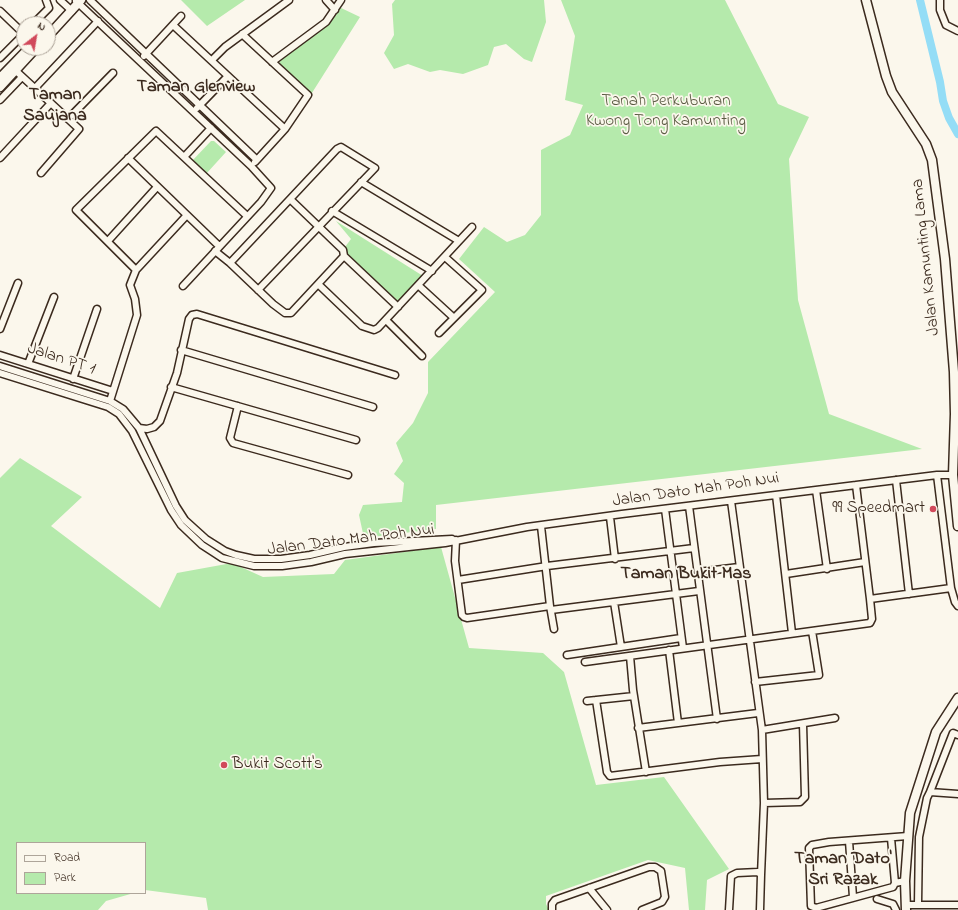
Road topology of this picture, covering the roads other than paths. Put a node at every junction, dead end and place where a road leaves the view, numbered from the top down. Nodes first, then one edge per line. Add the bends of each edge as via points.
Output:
1 (46, 0) edge
2 (60, 0) edge
3 (90, 0) edge
4 (288, 0) edge
5 (326, 0) edge
6 (341, 0) edge
7 (866, 0) edge
8 (940, 0) edge
9 (78, 1) edge
10 (70, 9) junction
11 (335, 10) junction
12 (0, 11) edge
13 (41, 16) edge
14 (182, 16) dead end
15 (56, 21) edge
16 (98, 21) junction
17 (173, 25) junction
18 (16, 26) edge
19 (56, 26) edge
20 (958, 31) edge
21 (242, 34) junction
22 (16, 42) edge
23 (146, 54) junction
24 (20, 56) edge
25 (28, 56) edge
26 (0, 58) edge
27 (212, 60) junction
28 (140, 61) junction
29 (272, 62) junction
30 (15, 70) junction
31 (113, 73) dead end
32 (1, 74) edge
33 (228, 76) junction
34 (22, 77) junction
35 (0, 86) edge
36 (35, 88) junction
37 (0, 100) edge
38 (51, 103) junction
39 (200, 106) junction
40 (194, 112) junction
41 (68, 119) junction
42 (211, 128) junction
43 (285, 129) junction
44 (184, 157) junction
45 (0, 158) edge
46 (128, 158) junction
47 (257, 160) junction
48 (251, 166) junction
49 (41, 173) dead end
50 (361, 182) junction
51 (157, 187) junction
52 (290, 199) junction
53 (332, 211) junction
54 (187, 215) junction
55 (247, 216) junction
56 (318, 226) junction
57 (472, 227) dead end
58 (108, 241) junction
59 (459, 242) junction
60 (217, 249) junction
61 (344, 256) junction
62 (445, 257) junction
63 (230, 263) junction
64 (136, 270) junction
65 (432, 271) junction
66 (18, 283) dead end
67 (318, 284) junction
68 (418, 285) junction
69 (183, 286) dead end
70 (258, 290) junction
71 (54, 297) dead end
72 (398, 307) junction
73 (97, 309) dead end
74 (454, 318) junction
75 (386, 320) junction
76 (0, 329) edge
77 (438, 333) dead end
78 (181, 350) junction
79 (0, 355) edge
80 (422, 356) dead end
81 (28, 364) junction
82 (0, 366) edge
83 (956, 372) edge
84 (0, 373) edge
85 (395, 375) dead end
86 (73, 378) junction
87 (171, 387) junction
88 (113, 392) junction
89 (113, 405) junction
90 (238, 406) junction
91 (373, 407) dead end
92 (139, 428) junction
93 (147, 430) junction
94 (142, 435) junction
95 (356, 440) dead end
96 (953, 472) junction
97 (348, 475) dead end
98 (939, 475) junction
99 (896, 480) junction
100 (856, 485) junction
101 (816, 490) junction
102 (776, 495) junction
103 (731, 501) junction
104 (689, 506) junction
105 (665, 509) junction
106 (610, 517) junction
107 (541, 526) junction
108 (958, 526) edge
109 (456, 540) junction
110 (694, 548) junction
111 (671, 551) junction
112 (615, 559) junction
113 (865, 562) junction
114 (547, 566) junction
115 (739, 566) junction
116 (827, 569) junction
117 (698, 572) junction
118 (786, 574) junction
119 (458, 580) junction
120 (951, 588) junction
121 (700, 591) junction
122 (676, 594) junction
123 (909, 594) junction
124 (870, 599) junction
125 (614, 602) junction
126 (958, 606) edge
127 (550, 608) junction
128 (554, 629) dead end
129 (812, 631) junction
130 (792, 633) junction
131 (681, 638) junction
132 (749, 639) junction
133 (707, 644) junction
134 (621, 647) junction
135 (682, 648) junction
136 (669, 650) junction
137 (567, 655) dead end
138 (630, 656) junction
139 (585, 662) dead end
140 (754, 682) junction
141 (634, 696) junction
142 (958, 698) edge
143 (596, 700) junction
144 (587, 701) dead end
145 (758, 713) junction
146 (835, 718) dead end
147 (717, 719) junction
148 (678, 723) junction
149 (803, 724) junction
150 (638, 728) junction
151 (762, 730) junction
152 (958, 735) edge
153 (762, 759) junction
154 (646, 772) junction
155 (930, 792) junction
156 (958, 794) edge
157 (764, 803) junction
158 (908, 836) junction
159 (891, 838) junction
160 (849, 841) junction
161 (761, 874) junction
162 (895, 882) junction
163 (905, 882) junction
164 (589, 888) junction
165 (853, 897) junction
166 (877, 899) dead end
167 (918, 904) junction
168 (958, 905) edge
169 (906, 907) edge
170 (552, 910) edge
171 (607, 910) edge
172 (642, 910) edge
173 (729, 910) edge
174 (760, 910) edge
175 (896, 910) edge

1 - 13 street via 49,8
2 - 10 street
3 - 23 street
4 - 21 street
5 - 11 street
6 - 11 street
7 - 83 main road, Jalan Kamunting Lama via 892,92 926,144 932,160
8 - 20 street via 940,10 946,25
9 - 10 main road
9 - 16 street
10 - 15 main road
10 - 19 main road
11 - 29 street via 326,22
12 - 18 street
14 - 17 street
16 - 28 street
16 - 36 street
17 - 23 street
17 - 27 street
21 - 27 street
21 - 29 street
22 - 26 street
23 - 28 street
23 - 39 street
24 - 32 main road
25 - 30 main road
27 - 33 street
28 - 40 street
29 - 43 street via 308,95
30 - 34 street
30 - 35 main road
31 - 41 street
33 - 39 street
33 - 43 street
34 - 36 street
34 - 37 street
36 - 38 street
38 - 41 street
38 - 45 street
39 - 40 street
39 - 47 street
40 - 42 street
41 - 49 street via 79,129
42 - 44 street
42 - 48 street
43 - 47 street
44 - 46 street via 156,130
44 - 55 street
46 - 51 street
46 - 58 street via 76,210
47 - 48 street
48 - 55 street via 271,188
50 - 52 street via 375,168 341,147
50 - 53 street
50 - 59 street
51 - 54 street
51 - 58 street
52 - 56 street
52 - 63 street
53 - 56 street
53 - 65 street
54 - 60 street
54 - 64 street
55 - 60 street
56 - 61 street via 343,250
56 - 70 street
57 - 59 street
58 - 64 street
59 - 62 street
60 - 63 street
60 - 69 street
61 - 67 street
61 - 72 street
62 - 65 street
62 - 74 street via 482,290
63 - 70 street
64 - 88 street via 130,286 137,315
65 - 68 street
66 - 76 street
67 - 70 street via 291,313 280,311
67 - 75 street via 366,328 378,328
68 - 72 street
68 - 74 street
71 - 81 street
72 - 75 street
73 - 86 street
74 - 77 street
75 - 80 street
78 - 85 street via 189,319 197,314
78 - 87 street via 177,373
78 - 91 street
79 - 81 street, Jalan PT 1
81 - 86 street, Jalan PT 1
82 - 89 street, Jalan Dato Mah Poh Nui
83 - 96 main road, Jalan Kamunting Lama
84 - 89 street, Jalan Dato Mah Poh Nui
86 - 88 street, Jalan PT 1
87 - 90 street
87 - 93 street via 160,421
88 - 89 street
89 - 92 street, Jalan Dato Mah Poh Nui via 123,409
89 - 109 street, Jalan Dato Mah Poh Nui via 132,431 180,524 202,545 222,558 254,566 282,566 345,554
90 - 95 street
90 - 97 street via 230,438 233,443
92 - 93 street
92 - 94 street, Jalan Dato Mah Poh Nui
93 - 94 street
94 - 109 street, Jalan Dato Mah Poh Nui via 185,520 206,539 236,555 254,559 281,559 374,543 444,538
96 - 98 street, Jalan Dato Mah Poh Nui via 942,472
96 - 108 main road, Jalan Kamunting Lama
98 - 99 street, Jalan Dato Mah Poh Nui
98 - 120 street
99 - 100 street, Jalan Dato Mah Poh Nui
99 - 123 street
100 - 101 street, Jalan Dato Mah Poh Nui
100 - 113 street
101 - 102 street, Jalan Dato Mah Poh Nui
101 - 116 street
102 - 103 street, Jalan Dato Mah Poh Nui
102 - 118 street
103 - 104 street, Jalan Dato Mah Poh Nui
103 - 115 street
104 - 105 street, Jalan Dato Mah Poh Nui
104 - 110 street
105 - 106 street, Jalan Dato Mah Poh Nui
105 - 111 street
106 - 107 street, Jalan Dato Mah Poh Nui
106 - 112 street
107 - 109 street, Jalan Dato Mah Poh Nui
107 - 114 street
109 - 119 street via 455,561
110 - 111 street
110 - 117 street
111 - 112 street
111 - 122 street
112 - 114 street
113 - 116 street
113 - 124 street
114 - 119 street
114 - 127 street
115 - 117 street
115 - 132 street
116 - 118 street
117 - 121 street
118 - 130 street
119 - 127 street via 462,615 467,618
120 - 123 street
120 - 126 street
121 - 122 street
121 - 133 street
122 - 125 street
122 - 131 street
123 - 124 street
124 - 129 street via 870,623
125 - 127 street
125 - 134 street
127 - 128 street
129 - 130 street
129 - 140 street via 819,675
130 - 132 street
131 - 134 street
131 - 135 street
132 - 133 street
132 - 140 street
133 - 135 street
133 - 147 street
134 - 137 street
135 - 136 street
136 - 138 street
136 - 148 street
138 - 139 street
138 - 141 street
140 - 145 street
141 - 143 street
141 - 150 street
142 - 158 main road via 936,732 910,813
143 - 144 street
143 - 154 street via 608,775
145 - 147 street
145 - 151 street
146 - 149 street
147 - 148 street
148 - 150 street
149 - 151 street
149 - 157 street via 805,797 800,802
150 - 154 street
151 - 153 street
152 - 155 street via 953,733
153 - 154 street
153 - 157 street
155 - 156 street
155 - 167 street via 919,837
157 - 161 street
158 - 159 street
158 - 163 main road
159 - 160 street
159 - 162 street
160 - 165 street
160 - 165 street via 810,846 811,906 819,908
161 - 173 street via 737,872 731,876
161 - 174 street
162 - 163 street
162 - 165 street via 893,887
163 - 169 main road
164 - 170 street via 555,900
164 - 171 street
164 - 172 street via 655,867 661,871 665,897 662,902
166 - 175 street via 893,904
167 - 168 street
167 - 169 street

